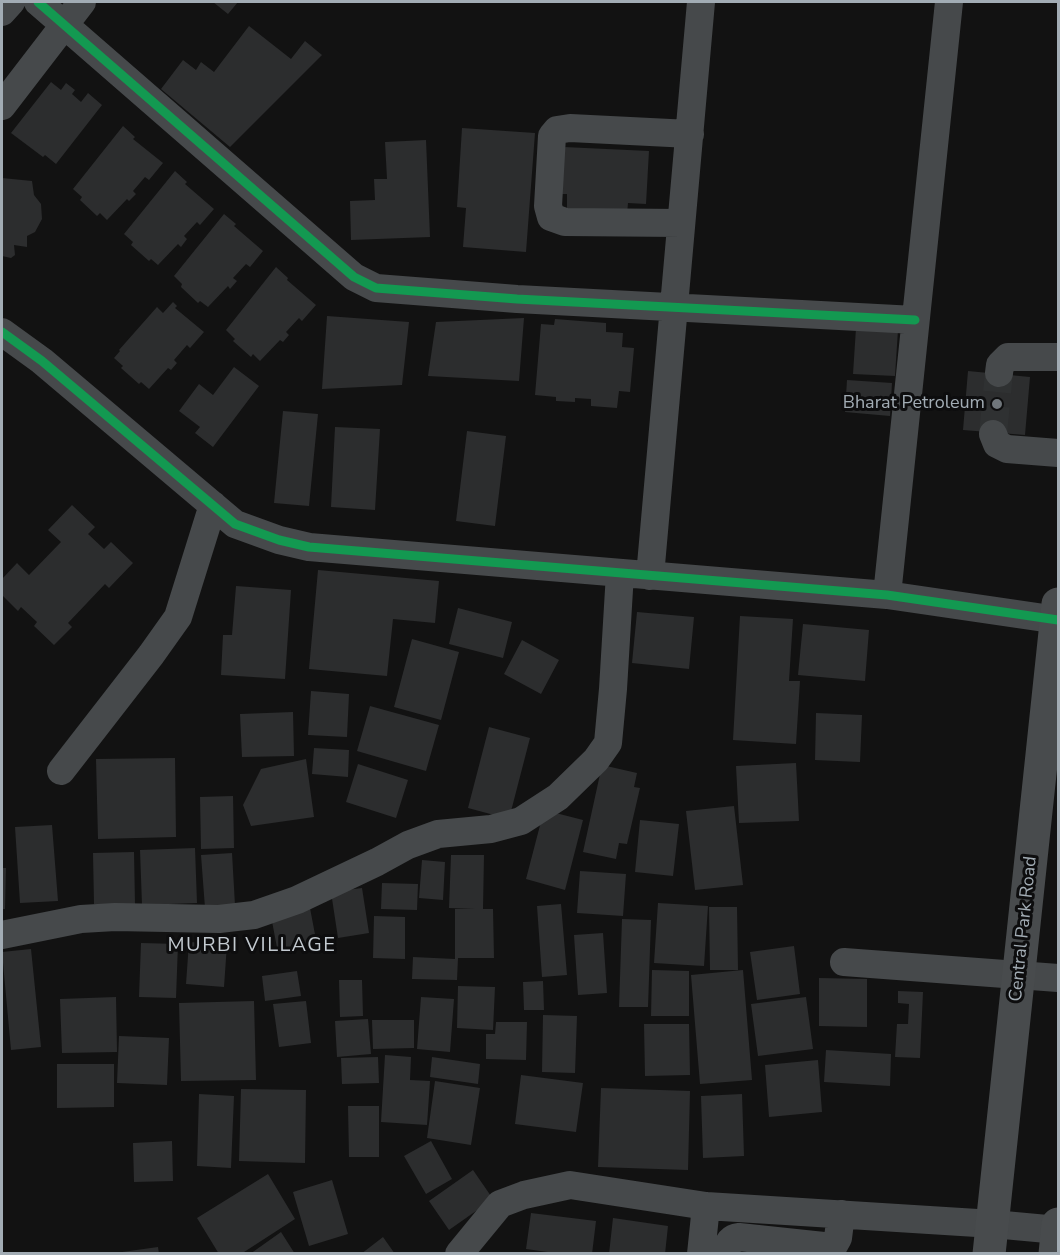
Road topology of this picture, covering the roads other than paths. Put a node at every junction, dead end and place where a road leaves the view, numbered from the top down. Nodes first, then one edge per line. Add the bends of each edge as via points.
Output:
1 (11, 2) edge
2 (38, 2) edge
3 (82, 2) edge
4 (701, 2) edge
5 (949, 2) edge
6 (2, 12) edge
7 (64, 24) junction
8 (2, 106) edge
9 (690, 134) junction
10 (681, 223) junction
11 (674, 307) junction
12 (915, 320) junction
13 (2, 332) edge
14 (1059, 357) edge
15 (999, 373) dead end
16 (993, 434) dead end
17 (1059, 453) edge
18 (213, 505) junction
19 (620, 573) junction
20 (650, 576) junction
21 (887, 595) junction
22 (1058, 615) edge
23 (62, 771) dead end
24 (2, 935) edge
25 (844, 962) dead end
26 (1020, 974) junction
27 (1059, 978) edge
28 (706, 1206) junction
29 (841, 1214) junction
30 (1059, 1224) edge
31 (1058, 1230) edge
32 (991, 1239) edge
33 (459, 1254) edge
34 (701, 1254) edge
35 (726, 1254) edge
36 (1055, 1254) edge

1 - 6 street
2 - 7 street
3 - 7 street
4 - 9 street
5 - 12 street
7 - 8 street
7 - 11 street via 354,277 376,288
9 - 10 street
9 - 10 street via 570,128 557,130 552,136 548,206 551,217 565,222
10 - 11 street
11 - 12 street
11 - 20 street
12 - 21 street
13 - 18 street
14 - 15 street via 1008,357
16 - 17 street via 997,444 1007,448
18 - 19 street via 235,524 309,547
18 - 23 street via 178,617
19 - 20 street
19 - 24 street via 608,743 558,797 521,821 438,834 297,900 254,915 219,919 93,918
20 - 21 street
21 - 22 street
22 - 26 main road, Central Park Road
25 - 26 street
26 - 27 street
26 - 32 main road, Central Park Road
28 - 29 street
28 - 33 street via 570,1185 500,1204
28 - 34 street
29 - 32 street
29 - 35 street via 833,1247 739,1237 730,1242
30 - 31 main road
31 - 32 street
31 - 36 main road

